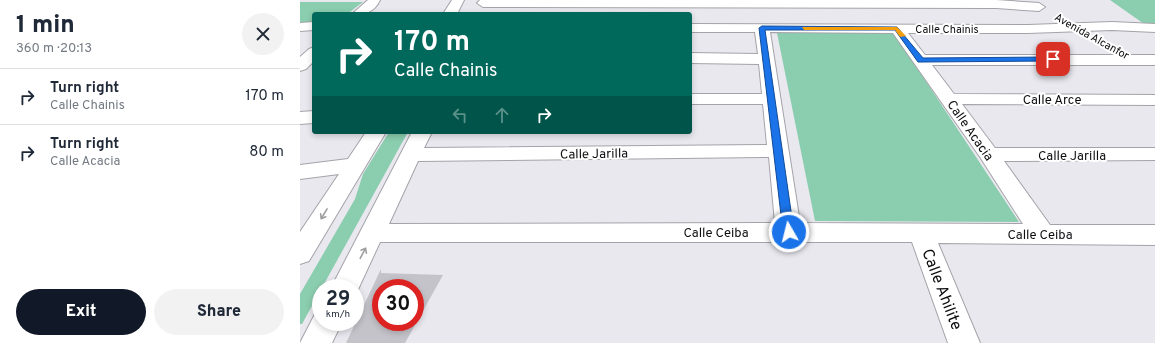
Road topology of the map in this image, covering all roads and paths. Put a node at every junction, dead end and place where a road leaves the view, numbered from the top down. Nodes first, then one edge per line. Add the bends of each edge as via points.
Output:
1 (374, 0) edge
2 (458, 0) edge
3 (802, 2) edge
4 (481, 6) edge
5 (1043, 9) edge
6 (362, 12) edge
7 (451, 12) edge
8 (312, 26) edge
9 (1075, 26) junction
10 (300, 27) edge
11 (692, 28) edge
12 (762, 28) junction
13 (810, 28) junction
14 (897, 28) junction
15 (1155, 28) edge
16 (312, 52) edge
17 (300, 54) edge
18 (312, 54) edge
19 (692, 58) edge
20 (766, 59) junction
21 (1132, 59) junction
22 (921, 60) junction
23 (1155, 60) edge
24 (300, 66) edge
25 (1155, 72) edge
26 (692, 99) edge
27 (771, 99) junction
28 (948, 99) junction
29 (1155, 100) edge
30 (312, 117) edge
31 (300, 118) edge
32 (375, 134) edge
33 (421, 134) edge
34 (777, 151) junction
35 (1155, 154) edge
36 (411, 155) junction
37 (989, 156) junction
38 (354, 165) junction
39 (300, 172) edge
40 (789, 232) junction
41 (373, 233) junction
42 (1042, 233) junction
43 (922, 234) junction
44 (1155, 235) edge
45 (301, 251) edge
46 (350, 279) edge
47 (322, 331) edge
48 (316, 343) edge
49 (964, 343) edge

1 - 6 street
2 - 7 street
3 - 4 street
3 - 5 street via 1011,4
3 - 13 street
5 - 9 street, Avenida Alcanfor
8 - 10 street
9 - 14 street, Calle Chainis via 1028,29
9 - 15 street, Calle Chainis
9 - 21 street, Avenida Alcanfor
11 - 12 street, Calle Chainis
12 - 13 street, Calle Chainis
12 - 20 street
13 - 14 street, Calle Chainis
14 - 22 street, Calle Acacia
16 - 17 street
18 - 24 street
19 - 20 street
20 - 27 street
21 - 22 street
21 - 23 street
21 - 25 street, Avenida Alcanfor
22 - 28 street, Calle Acacia
26 - 27 street
27 - 34 street
28 - 29 street, Calle Arce
28 - 37 street, Calle Acacia
30 - 31 street
32 - 38 street
33 - 36 street
34 - 36 street, Calle Jarilla
34 - 40 street
35 - 37 street, Calle Jarilla
36 - 41 street
37 - 42 street, Calle Acacia
38 - 39 street
38 -> 45 street
40 - 41 street, Calle Ceiba
40 - 43 street, Calle Ceiba
46 -> 41 street
42 - 43 street, Calle Ceiba
42 - 44 street, Calle Ceiba
43 - 49 street, Calle Ahilite
47 - 48 street

